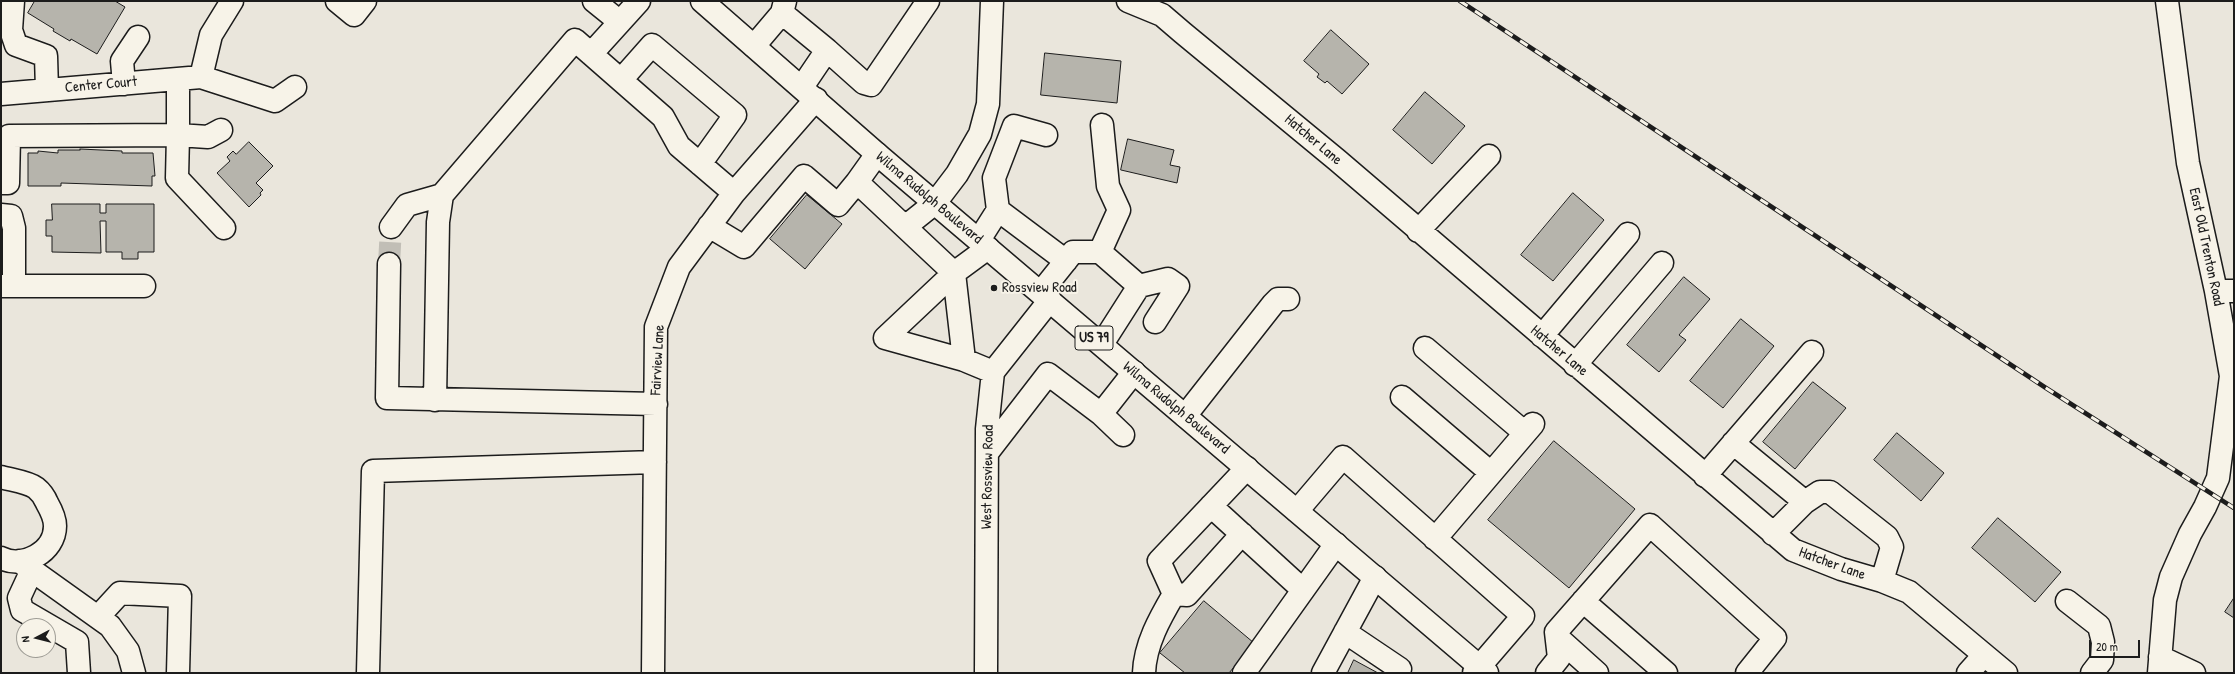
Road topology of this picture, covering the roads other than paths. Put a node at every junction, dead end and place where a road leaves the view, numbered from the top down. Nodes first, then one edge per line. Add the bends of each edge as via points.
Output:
1 (13, 1) edge
2 (232, 1) edge
3 (337, 1) edge
4 (365, 1) edge
5 (594, 1) edge
6 (639, 1) edge
7 (928, 1) edge
8 (992, 1) edge
9 (1128, 1) edge
10 (2167, 1) edge
11 (711, 4) edge
12 (783, 7) edge
13 (620, 22) junction
14 (138, 36) dead end
15 (754, 46) junction
16 (827, 50) junction
17 (591, 54) junction
18 (201, 77) junction
19 (178, 79) junction
20 (621, 80) junction
21 (124, 84) junction
22 (295, 87) dead end
23 (47, 90) junction
24 (809, 93) junction
25 (1, 94) edge
26 (1102, 125) dead end
27 (222, 130) dead end
28 (178, 135) junction
29 (1046, 135) dead end
30 (975, 144) junction
31 (877, 154) junction
32 (1489, 156) dead end
33 (1002, 158) junction
34 (700, 164) junction
35 (857, 182) junction
36 (1, 183) edge
37 (734, 193) junction
38 (442, 195) junction
39 (935, 203) junction
40 (998, 210) junction
41 (1, 215) edge
42 (709, 226) junction
43 (391, 227) tunnel mouth
44 (906, 227) junction
45 (224, 228) dead end
46 (1418, 231) junction
47 (1628, 234) dead end
48 (984, 244) junction
49 (1100, 252) junction
50 (1066, 261) junction
51 (1662, 263) dead end
52 (389, 264) tunnel mouth
53 (954, 273) junction
54 (8, 286) edge
55 (144, 286) dead end
56 (1139, 286) junction
57 (2225, 291) edge
58 (1045, 296) junction
59 (1288, 299) dead end
60 (1155, 322) dead end
61 (1542, 336) junction
62 (1102, 344) junction
63 (1425, 348) dead end
64 (1812, 352) dead end
65 (964, 360) junction
66 (1575, 365) junction
67 (993, 372) junction
68 (1134, 372) junction
69 (991, 396) junction
70 (1402, 397) dead end
71 (435, 400) junction
72 (656, 404) junction
73 (1021, 407) junction
74 (1101, 414) junction
75 (1186, 416) junction
76 (1123, 435) dead end
77 (1733, 443) junction
78 (987, 453) junction
79 (655, 462) junction
80 (1247, 468) junction
81 (1491, 473) junction
82 (1705, 476) junction
83 (1, 478) edge
84 (1805, 502) junction
85 (1211, 506) junction
86 (1297, 511) junction
87 (1242, 534) junction
88 (1774, 534) junction
89 (1435, 538) junction
90 (1336, 544) junction
91 (17, 563) edge
92 (1374, 577) junction
93 (1882, 581) junction
94 (1303, 590) junction
95 (1174, 594) junction
96 (1583, 601) junction
97 (2067, 601) dead end
98 (98, 617) junction
99 (1345, 632) junction
100 (1557, 637) junction
101 (1984, 655) junction
102 (2159, 665) edge
103 (1480, 671) edge
104 (79, 673) edge
105 (134, 673) edge
106 (178, 673) edge
107 (368, 673) edge
108 (653, 673) edge
109 (986, 673) edge
110 (1144, 673) edge
111 (1244, 673) edge
112 (1323, 673) edge
113 (1398, 673) edge
114 (1547, 673) edge
115 (1597, 673) edge
116 (1666, 673) edge
117 (1747, 673) edge
118 (1968, 673) edge
119 (2006, 673) edge
120 (2092, 673) edge
121 (2194, 673) edge

1 - 23 main road via 11,30 16,45 46,56
2 - 18 main road via 211,35
3 - 4 main road via 354,15
5 - 13 main road
6 - 13 main road
7 - 16 main road via 872,85 864,83
8 - 30 main road via 988,104
9 - 46 main road, Hatcher Lane via 1162,15 1337,160
10 - 57 main road, East Old Trenton Road via 2188,163
11 - 15 main road, Wilma Rudolph Boulevard / US 79
12 - 15 main road
12 - 16 main road
13 - 17 main road
14 - 21 main road via 122,61
15 - 24 main road, Wilma Rudolph Boulevard / US 79
16 - 24 main road, Fairview Lane
17 - 20 main road
17 - 38 main road via 575,40
18 - 19 main road, Center Court
18 - 22 main road via 275,101
19 - 21 main road, Center Court
19 - 28 main road
20 - 34 main road via 663,117 679,146
20 - 34 main road via 652,45 735,115
21 - 23 main road, Center Court
23 - 25 main road, Center Court
24 - 31 main road, Wilma Rudolph Boulevard / US 79
24 - 37 main road, Fairview Lane
26 - 49 main road via 1108,186 1119,210
27 - 28 main road via 208,137
28 - 36 main road via 9,136 8,183
28 - 45 main road via 177,178
29 - 33 main road via 1014,126
30 - 33 main road
30 - 39 main road
31 - 35 main road
31 - 39 main road, Wilma Rudolph Boulevard / US 79
32 - 46 main road
33 - 40 main road via 994,178
34 - 37 main road
35 - 42 main road via 838,205 804,176 744,247
35 - 44 main road
37 - 42 main road, Fairview Lane
38 - 43 main road via 408,205
38 - 71 main road via 438,222
39 - 44 main road
39 - 48 main road, Wilma Rudolph Boulevard / US 79
40 - 48 main road
40 - 50 main road
41 - 54 main road via 11,216 14,228
42 - 72 main road, Fairview Lane via 679,267 656,327
44 - 53 main road
46 - 61 main road, Hatcher Lane
47 - 61 main road
48 - 53 main road
48 - 58 main road, Wilma Rudolph Boulevard / US 79
49 - 50 main road via 1073,252
49 - 56 main road
50 - 58 main road
51 - 66 main road
52 - 71 main road via 387,398
53 - 65 main road
53 - 65 main road via 885,338
54 - 55 main road
56 - 60 main road via 1168,279 1178,286
56 - 62 main road
57 - 102 main road, East Old Trenton Road via 2231,376 2218,478 2172,577 2166,600
58 - 62 main road, Wilma Rudolph Boulevard / US 79
58 - 67 main road
59 - 75 main road via 1278,299 1273,304
61 - 66 main road, Hatcher Lane
62 - 68 main road, Wilma Rudolph Boulevard / US 79
63 - 81 main road via 1529,428
64 - 77 main road
65 - 67 main road
66 - 82 main road, Hatcher Lane
67 - 69 main road, West Rossview Road
68 - 74 main road
68 - 75 main road, Wilma Rudolph Boulevard / US 79
69 - 73 main road
69 - 78 main road, West Rossview Road
70 - 81 main road
71 - 72 main road
72 - 79 main road, Fairview Lane
73 - 74 main road via 1048,374
73 - 78 main road
74 - 76 main road
75 - 80 main road, Wilma Rudolph Boulevard / US 79
77 - 82 main road
77 - 84 main road
78 - 109 main road, West Rossview Road
79 - 107 main road via 373,471
79 - 108 main road, Fairview Lane
80 - 85 main road
80 - 86 main road, Wilma Rudolph Boulevard / US 79
81 - 89 main road
82 - 88 main road, Hatcher Lane
83 - 91 main road via 36,488 45,498 53,514 55,527 52,540 32,559
84 - 88 main road
84 - 93 main road via 1820,492 1830,492 1887,537 1892,546
85 - 87 main road
85 - 95 main road via 1159,561
86 - 89 main road via 1343,457
86 - 90 main road, Wilma Rudolph Boulevard / US 79
87 - 94 main road
87 - 95 main road via 1187,594
88 - 93 main road, Hatcher Lane via 1793,550 1809,557
89 - 103 main road via 1523,616
90 - 92 main road, Wilma Rudolph Boulevard / US 79
90 - 94 main road
91 - 98 main road
91 - 104 main road via 22,610 78,642
92 - 99 main road
92 - 103 main road, Wilma Rudolph Boulevard / US 79
93 - 101 main road, Hatcher Lane via 1908,592
94 - 111 main road
95 - 110 main road via 1160,618 1145,657
96 - 100 main road via 1556,632
96 - 116 main road
96 - 117 main road via 1650,525 1775,638
97 - 120 main road via 2099,626 2103,642 2102,660
98 - 105 main road via 110,626 128,651
98 - 106 main road via 120,593 180,596
99 - 112 main road
99 - 113 main road via 1400,669
100 - 114 main road via 1560,658
100 - 115 main road
101 - 118 main road
101 - 119 main road, Hatcher Lane
102 - 121 main road

